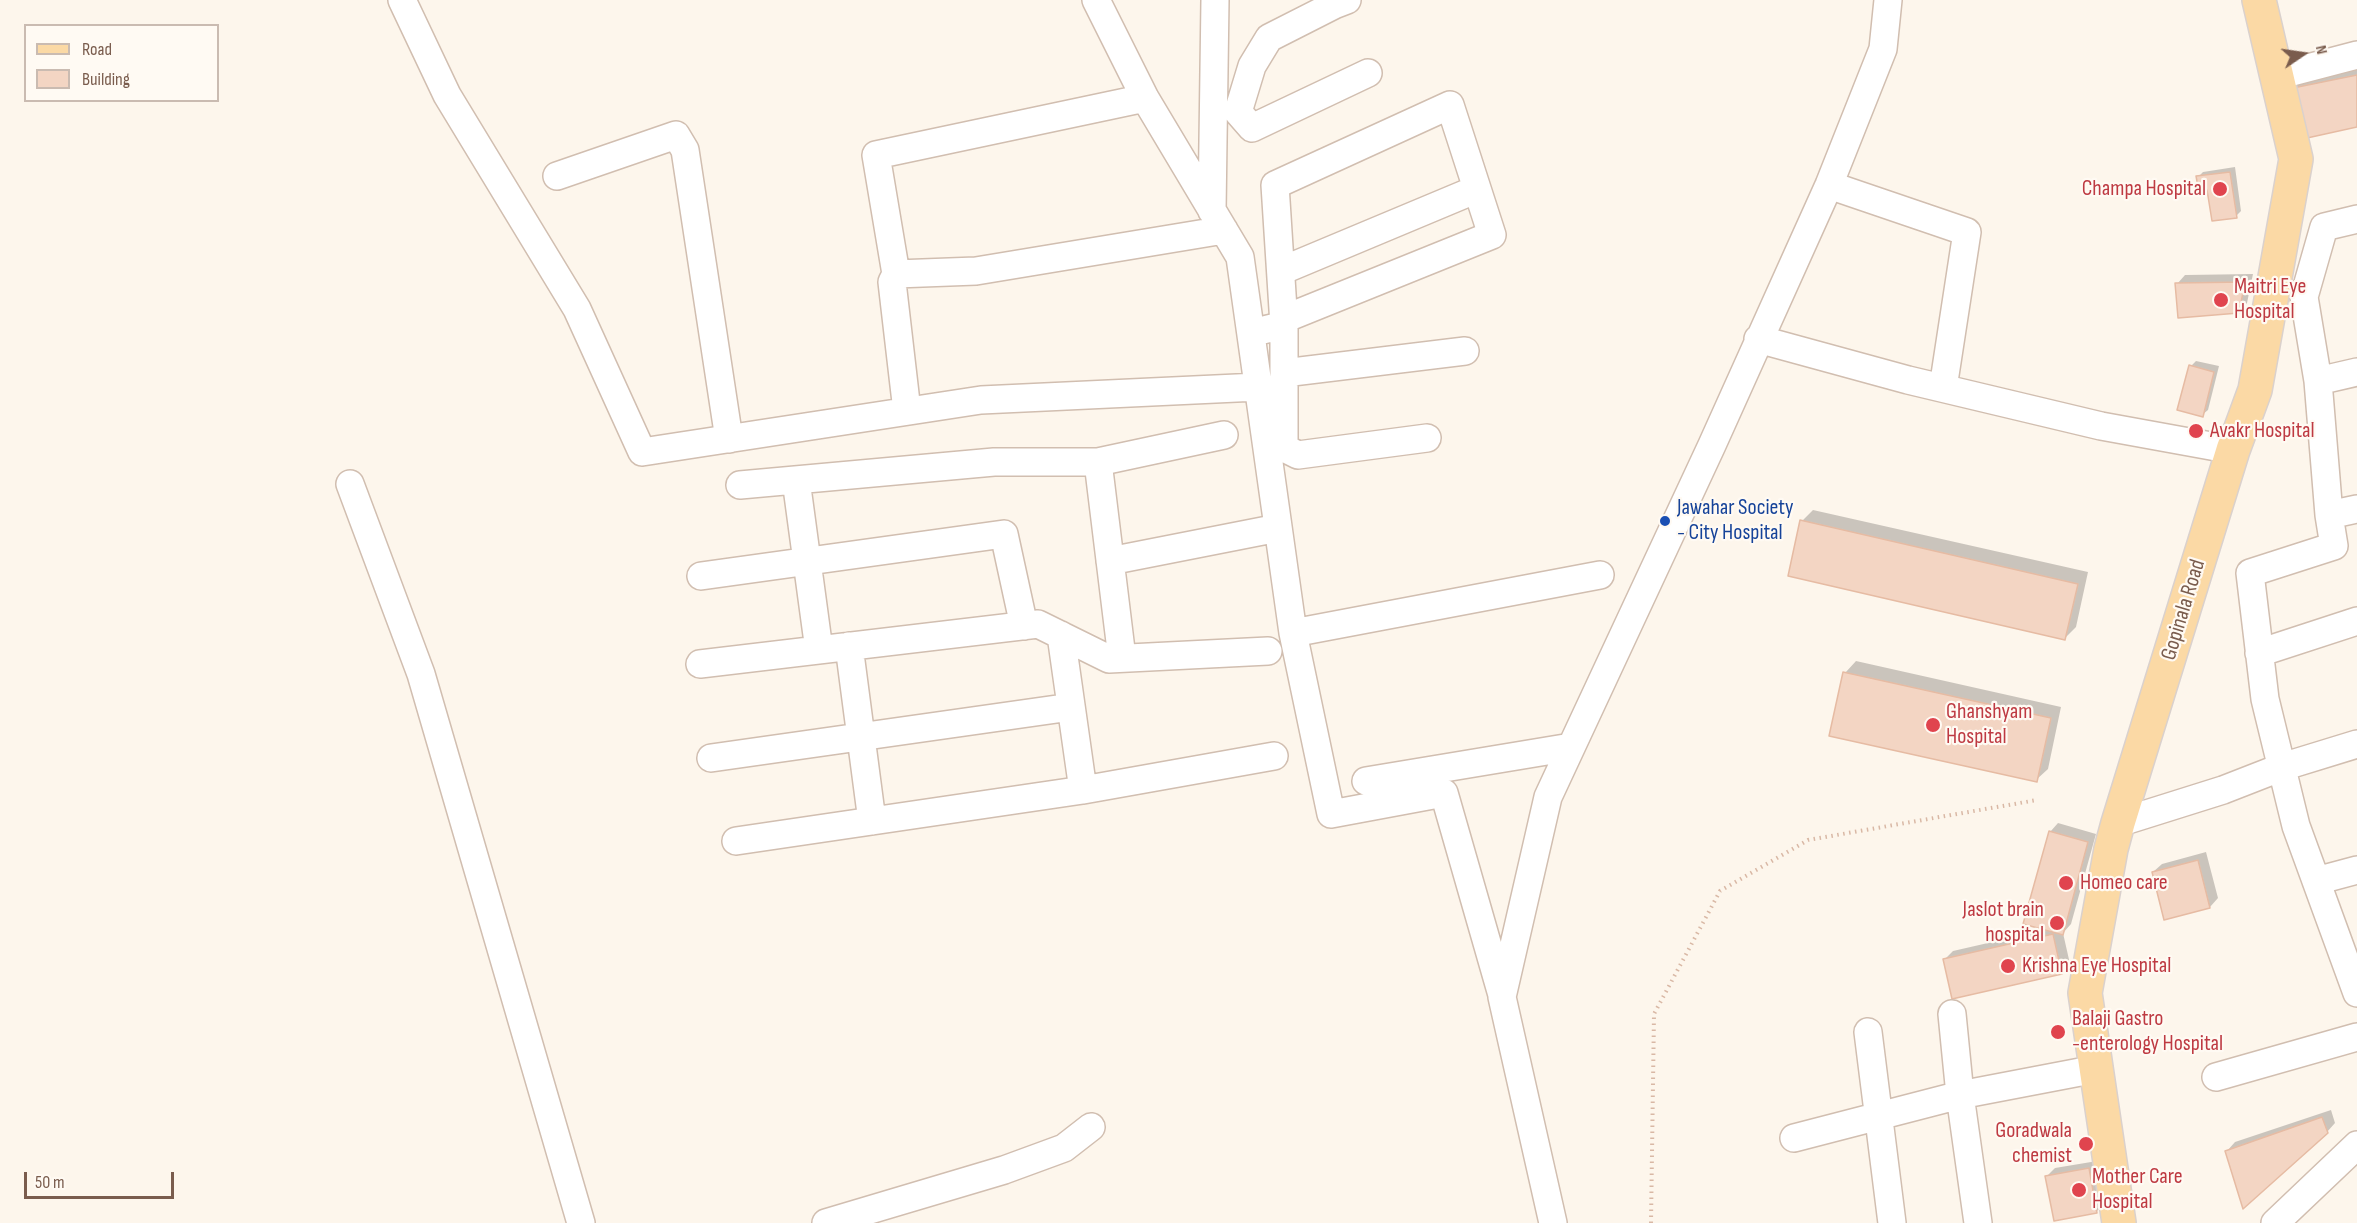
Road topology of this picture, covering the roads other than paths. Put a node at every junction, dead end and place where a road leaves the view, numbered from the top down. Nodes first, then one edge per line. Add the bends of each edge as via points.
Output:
1 (402, 0) edge
2 (1096, 0) edge
3 (1215, 0) edge
4 (1347, 0) edge
5 (1888, 0) edge
6 (2259, 0) edge
7 (2357, 55) edge
8 (1368, 73) dead end
9 (2277, 76) junction
10 (1145, 98) junction
11 (557, 176) dead end
12 (1829, 185) junction
13 (1477, 189) junction
14 (2357, 219) edge
15 (1218, 220) junction
16 (1281, 271) junction
17 (896, 274) junction
18 (1284, 325) junction
19 (1251, 333) junction
20 (1758, 339) junction
21 (1464, 351) dead end
22 (2357, 372) edge
23 (1284, 373) junction
24 (2318, 381) junction
25 (1258, 387) junction
26 (1943, 388) junction
27 (908, 411) junction
28 (1224, 435) dead end
29 (1427, 438) dead end
30 (729, 439) junction
31 (2233, 450) junction
32 (1098, 462) junction
33 (796, 480) junction
34 (350, 484) dead end
35 (740, 485) dead end
36 (2357, 509) edge
37 (2329, 515) junction
38 (1278, 528) junction
39 (807, 561) junction
40 (1110, 561) junction
41 (1600, 575) dead end
42 (701, 576) dead end
43 (2357, 621) edge
44 (1024, 626) junction
45 (1293, 633) junction
46 (1060, 635) junction
47 (849, 646) junction
48 (819, 650) junction
49 (1268, 651) dead end
50 (2259, 653) junction
51 (1122, 658) junction
52 (700, 664) dead end
53 (1071, 707) junction
54 (861, 737) junction
55 (2357, 744) edge
56 (1571, 747) junction
57 (1274, 756) dead end
58 (711, 758) dead end
59 (2282, 767) junction
60 (1366, 781) dead end
61 (1083, 790) junction
62 (872, 821) junction
63 (2118, 823) junction
64 (736, 841) dead end
65 (2357, 870) edge
66 (2316, 881) junction
67 (2357, 993) edge
68 (1502, 997) junction
69 (1952, 1014) dead end
70 (1868, 1032) dead end
71 (2357, 1037) edge
72 (2096, 1069) junction
73 (2216, 1077) dead end
74 (1960, 1095) junction
75 (1880, 1116) junction
76 (1091, 1127) dead end
77 (1794, 1138) dead end
78 (2352, 1160) edge
79 (2282, 1220) edge
80 (581, 1223) edge
81 (826, 1223) edge
82 (1553, 1223) edge
83 (1892, 1223) edge
84 (1978, 1223) edge
85 (2119, 1223) edge

1 - 30 street via 447,95 577,309 642,452
2 - 10 street
3 - 15 street
4 - 8 street via 1269,38 1252,66 1238,112 1252,128
5 - 12 street via 1883,49
6 - 9 main road, Gopinala Road
7 - 9 street
9 - 31 main road, Gopinala Road via 2296,159 2255,390
10 - 15 street
10 - 17 street via 876,154
11 - 30 street via 676,135 685,150
12 - 20 street
12 - 26 street via 1967,232
13 - 16 street
13 - 16 street via 1449,105 1275,185
13 - 18 street via 1492,235 1284,319
14 - 24 street via 2324,227 2304,297
15 - 17 street via 976,271
15 - 19 street via 1240,256
16 - 18 street
17 - 27 street via 892,282
18 - 19 street
18 - 23 street
19 - 25 street
20 - 26 street
20 - 56 street
21 - 23 street
22 - 24 street
23 - 29 street via 1284,448 1298,454
24 - 37 street
25 - 27 street via 981,400
25 - 38 street
26 - 31 street via 2101,426
27 - 30 street
28 - 32 street
31 - 63 main road, Gopinala Road
32 - 33 street via 994,462
32 - 40 street
33 - 35 street
33 - 39 street
34 - 80 street via 421,674
36 - 37 street
37 - 50 street via 2334,546 2250,573
38 - 40 street
38 - 45 street
39 - 42 street
39 - 44 street via 1004,534
39 - 48 street
40 - 51 street
41 - 45 street
43 - 50 street
44 - 46 street via 1038,624
44 - 47 street
45 - 68 street via 1331,814 1444,794
46 - 51 street via 1109,659
46 - 53 street
47 - 48 street
47 - 54 street
48 - 52 street
49 - 51 street
50 - 59 street via 2265,699
53 - 54 street
53 - 61 street
54 - 58 street
54 - 62 street
55 - 59 street
56 - 60 street
56 - 68 street via 1548,797
57 - 61 street
59 - 63 street
59 - 66 street via 2296,826
61 - 62 street
62 - 64 street
63 - 72 main road, Gopinala Road via 2085,993
65 - 66 street
66 - 67 street
68 - 82 street
69 - 74 street
70 - 75 street
71 - 73 street
72 - 74 street
72 - 85 main road, Gopinala Road
74 - 75 street
74 - 84 street
75 - 77 street
75 - 83 street
76 - 81 street via 1064,1148 1014,1167
78 - 79 street

